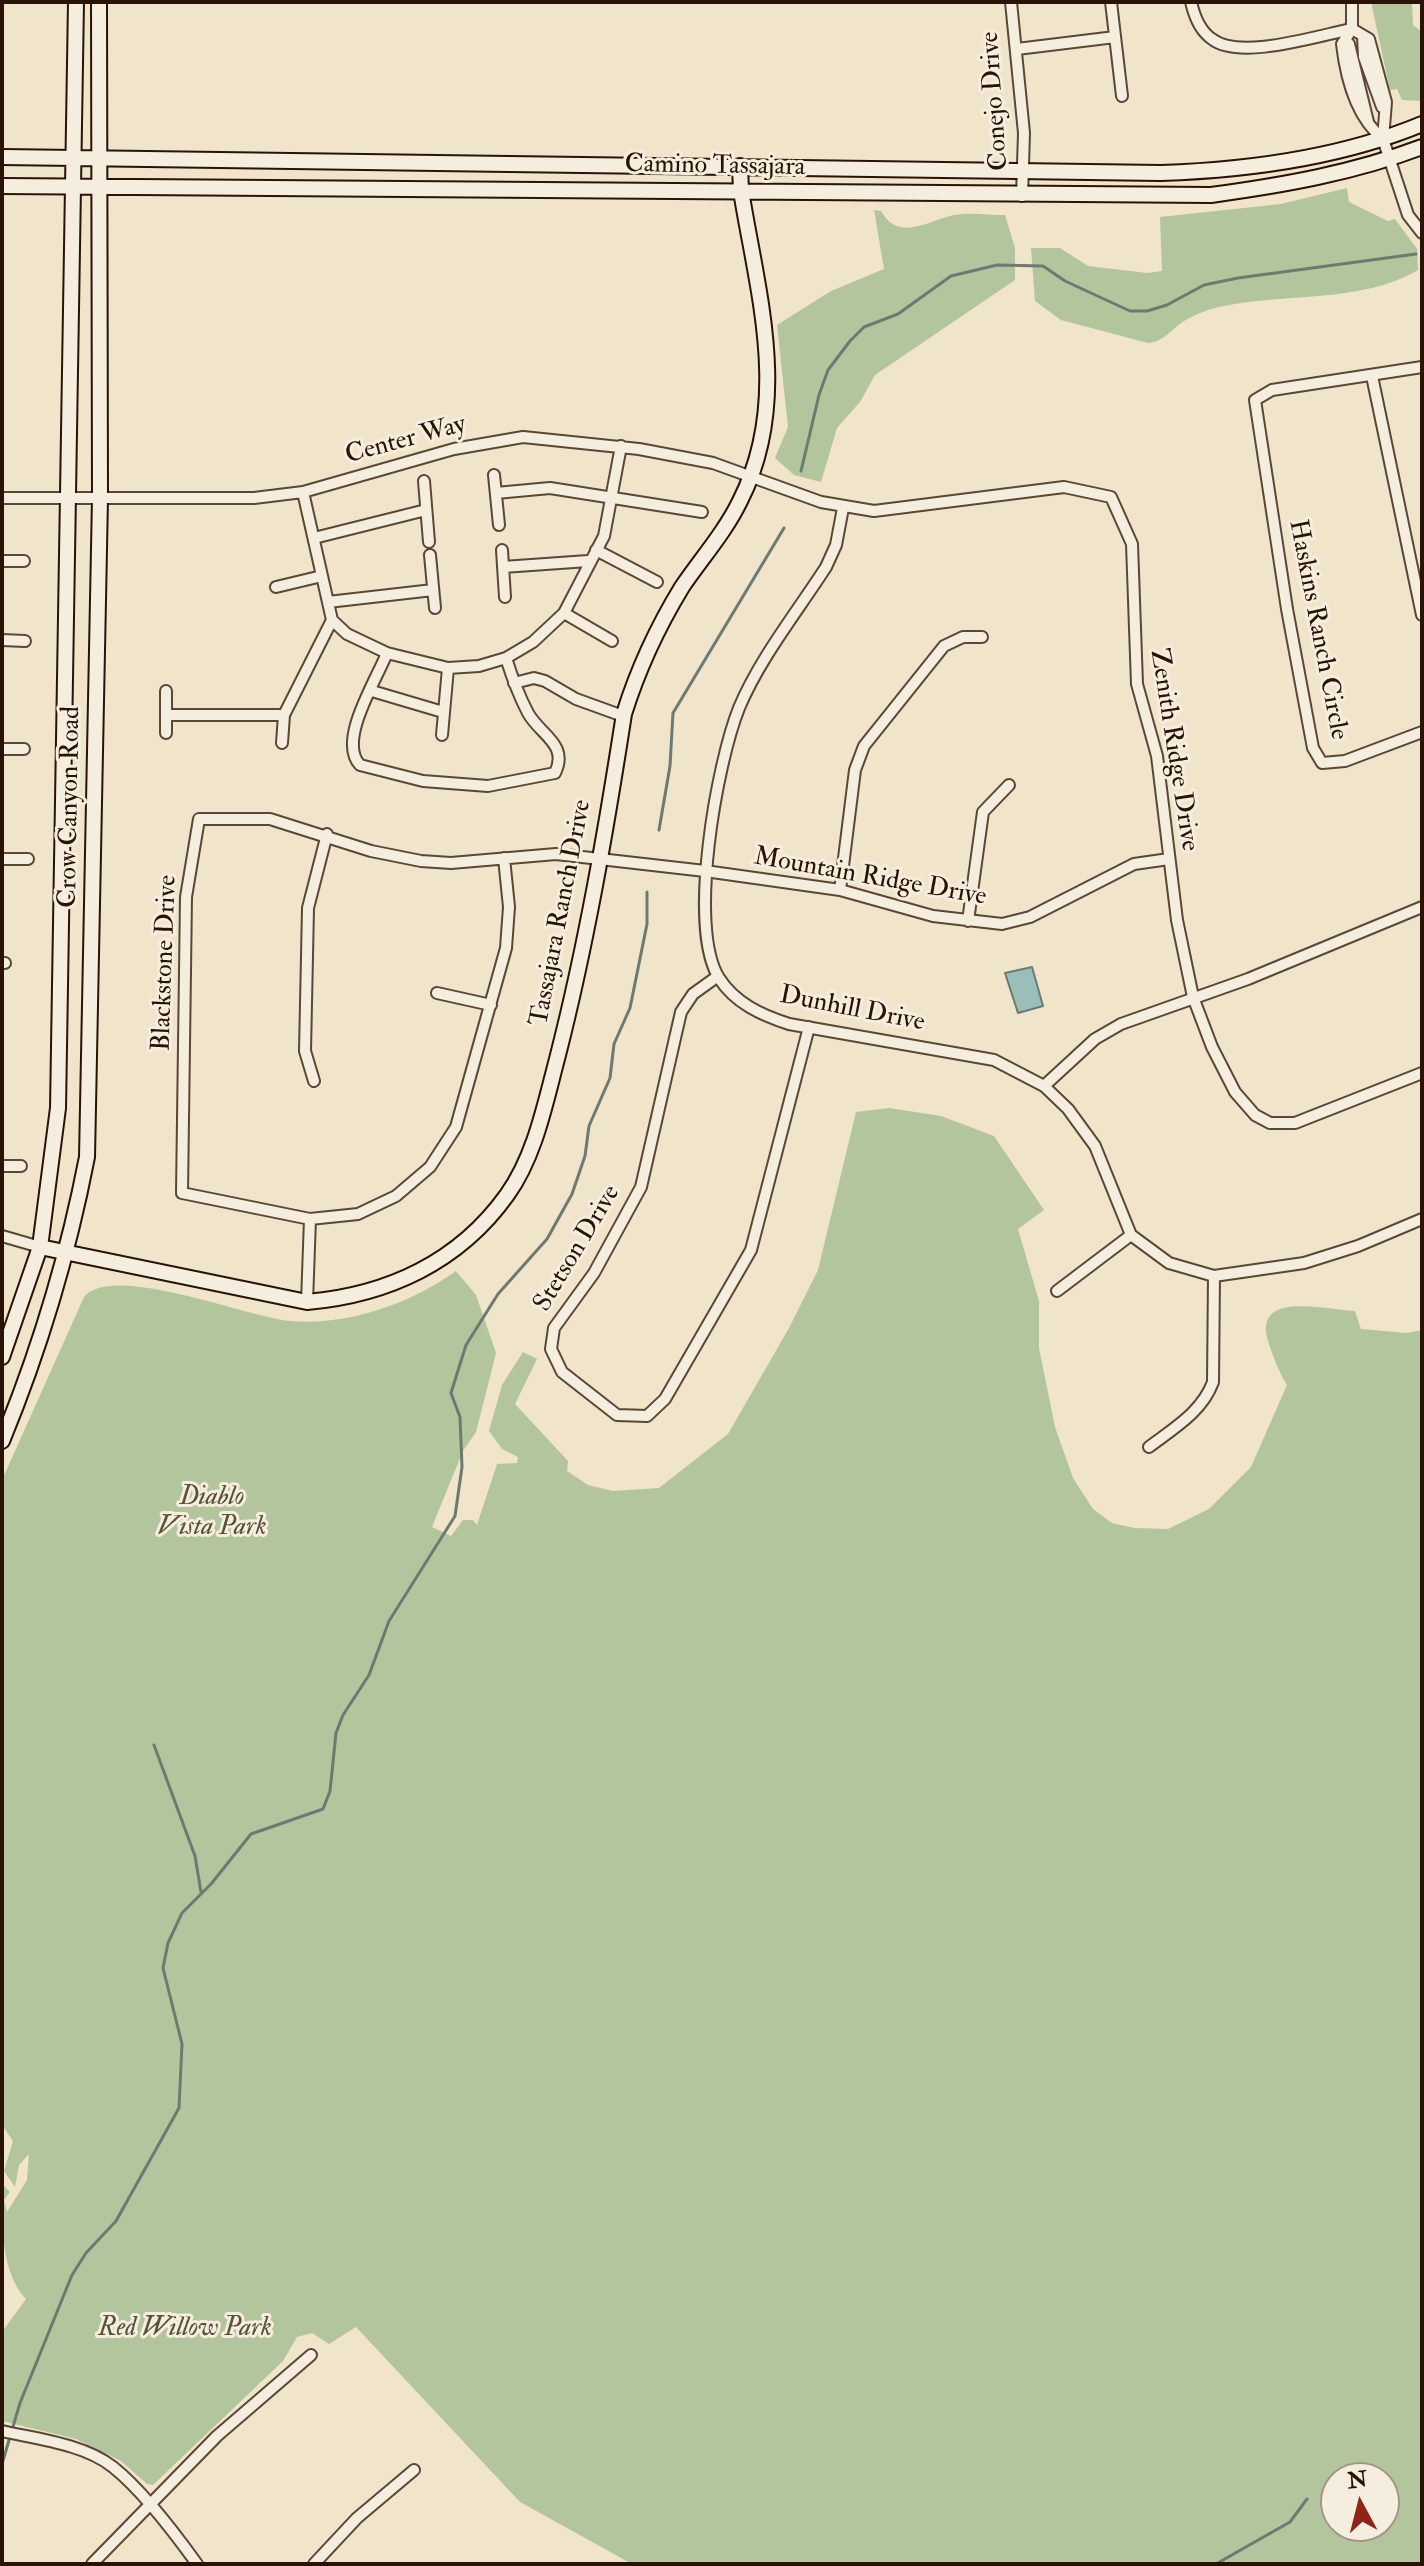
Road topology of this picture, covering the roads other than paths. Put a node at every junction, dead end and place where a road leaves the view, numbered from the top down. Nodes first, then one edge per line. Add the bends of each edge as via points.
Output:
1 (76, 2) edge
2 (99, 2) edge
3 (1011, 2) edge
4 (1111, 2) edge
5 (1191, 2) edge
6 (1352, 2) edge
7 (1352, 29) junction
8 (1115, 37) junction
9 (1017, 49) junction
10 (1122, 96) dead end
11 (1422, 124) edge
12 (1383, 139) junction
13 (1422, 147) edge
14 (2, 157) edge
15 (73, 159) junction
16 (101, 159) junction
17 (1390, 159) junction
18 (740, 166) junction
19 (1025, 173) junction
20 (2, 186) edge
21 (74, 187) junction
22 (102, 187) junction
23 (741, 191) junction
24 (1022, 196) junction
25 (1422, 233) edge
26 (1422, 367) edge
27 (1372, 376) junction
28 (621, 446) junction
29 (494, 475) dead end
30 (751, 476) junction
31 (424, 481) dead end
32 (303, 492) junction
33 (496, 493) junction
34 (614, 497) junction
35 (2, 498) edge
36 (69, 498) junction
37 (100, 498) junction
38 (843, 508) junction
39 (426, 510) junction
40 (702, 512) dead end
41 (499, 525) dead end
42 (314, 538) junction
43 (429, 542) dead end
44 (502, 550) dead end
45 (596, 550) junction
46 (430, 555) dead end
47 (2, 561) edge
48 (24, 561) dead end
49 (588, 561) junction
50 (503, 567) junction
51 (322, 576) junction
52 (657, 582) dead end
53 (276, 587) dead end
54 (433, 590) junction
55 (505, 597) dead end
56 (328, 602) junction
57 (435, 608) dead end
58 (564, 613) junction
59 (1422, 615) edge
60 (332, 620) junction
61 (982, 637) dead end
62 (2, 640) edge
63 (25, 641) dead end
64 (612, 641) dead end
65 (387, 653) junction
66 (506, 658) junction
67 (448, 668) junction
68 (514, 683) junction
69 (166, 691) dead end
70 (372, 691) junction
71 (443, 712) junction
72 (166, 715) junction
73 (284, 715) junction
74 (623, 716) junction
75 (1422, 732) edge
76 (166, 733) dead end
77 (442, 735) dead end
78 (282, 743) dead end
79 (2, 749) edge
80 (24, 749) dead end
81 (1009, 785) dead end
82 (327, 834) junction
83 (504, 858) junction
84 (2, 859) edge
85 (28, 859) dead end
86 (598, 859) junction
87 (1169, 859) junction
88 (705, 871) junction
89 (840, 890) junction
90 (1422, 907) edge
91 (968, 921) junction
92 (718, 976) junction
93 (437, 993) dead end
94 (1193, 997) junction
95 (491, 1005) junction
96 (809, 1027) junction
97 (1422, 1073) edge
98 (314, 1081) dead end
99 (1044, 1086) junction
100 (2, 1166) edge
101 (21, 1166) dead end
102 (310, 1219) junction
103 (1422, 1219) edge
104 (1131, 1235) junction
105 (2, 1236) edge
106 (40, 1247) junction
107 (68, 1254) junction
108 (1214, 1276) junction
109 (1057, 1291) dead end
110 (307, 1302) junction
111 (2, 1357) edge
112 (2, 1441) edge
113 (1149, 1447) dead end
114 (311, 2355) dead end
115 (2, 2431) edge
116 (414, 2470) dead end
117 (149, 2507) junction
118 (92, 2564) edge
119 (197, 2564) edge
120 (314, 2564) edge

1 - 15 main road, Crow Canyon Road
2 - 16 main road, Crow Canyon Road
3 - 9 street, Conejo Drive
4 - 8 street
5 - 7 street via 1195,18 1212,41 1240,47
6 - 7 street
7 - 12 street via 1369,39 1386,113
7 - 12 street via 1342,44 1347,74 1360,113
8 - 9 street
8 - 10 street
9 - 19 street, Conejo Drive
11 - 12 main road, Camino Tassajara
12 - 17 street
12 - 19 main road, Camino Tassajara via 1224,171
13 - 17 main road, Camino Tassajara
14 - 15 main road, Camino Tassajara
15 - 16 main road, Camino Tassajara
15 - 21 main road, Crow Canyon Road
16 - 18 main road, Camino Tassajara
16 - 22 main road, Crow Canyon Road
17 - 24 main road, Camino Tassajara via 1296,184 1211,195
17 - 25 street via 1408,215
18 - 19 main road, Camino Tassajara
18 - 23 main road, Tassajara Ranch Drive
19 - 24 street, Conejo Drive
20 - 21 main road, Camino Tassajara
21 - 22 main road, Camino Tassajara
21 - 36 main road, Crow Canyon Road
22 - 23 main road, Camino Tassajara
22 - 37 main road, Crow Canyon Road
23 - 24 main road, Camino Tassajara
23 - 30 main road, Tassajara Ranch Drive via 770,392
26 - 27 street
27 - 59 street
27 - 75 street, Haskins Ranch Circle via 1272,390 1255,400 1313,748 1322,763 1345,761
28 - 30 street, Center Way via 713,463
28 - 32 street, Center Way via 523,437 490,441
28 - 34 street
29 - 33 street
30 - 38 street, Zenith Ridge Drive
30 - 74 main road, Tassajara Ranch Drive via 739,504 660,624
31 - 39 street
32 - 37 street, Center Way via 254,498
32 - 42 street
33 - 34 street via 550,488
33 - 41 street
34 - 40 street
34 - 45 street
35 - 36 street, Center Way
36 - 37 street, Center Way
36 - 106 main road, Crow Canyon Road via 58,1108
37 - 107 main road, Crow Canyon Road via 90,1106 87,1157
38 - 87 street, Zenith Ridge Drive via 874,511 1064,487 1111,497 1132,544 1137,684 1157,756
38 - 88 street, Dunhill Drive via 826,567 741,705 728,738
39 - 42 street
39 - 43 street
42 - 51 street
44 - 50 street
45 - 49 street
45 - 52 street
46 - 54 street
47 - 48 street
49 - 50 street
49 - 58 street
50 - 55 street
51 - 53 street
51 - 56 street
54 - 56 street
54 - 57 street
56 - 60 street
58 - 64 street
58 - 66 street
60 - 65 street via 347,634
60 - 73 street
61 - 89 street via 963,637 944,646 864,746 855,770
62 - 63 street
65 - 67 street
65 - 70 street
66 - 67 street
66 - 68 street
67 - 71 street
68 - 70 street via 530,717 558,750 559,764 555,773 488,786 423,781 360,765 351,743
68 - 74 street via 545,681
69 - 72 street
70 - 71 street
71 - 77 street
72 - 73 street
72 - 76 street
73 - 78 street
74 - 86 main road, Tassajara Ranch Drive
79 - 80 street
81 - 91 street via 983,812
82 - 83 street, Blackstone Drive via 371,851 421,861
82 - 98 street via 308,908 305,1051
82 - 102 street, Blackstone Drive via 270,819 199,819 186,897 182,1193
83 - 86 street, Blackstone Drive via 556,854
83 - 95 street, Blackstone Drive via 506,948
84 - 85 street
86 - 88 street, Mountain Ridge Drive
86 - 110 main road, Tassajara Ranch Drive via 583,951 542,1115 509,1193 445,1259 372,1292
87 - 91 street, Mountain Ridge Drive via 1134,864 1030,917 1002,924
87 - 94 street, Zenith Ridge Drive
88 - 89 street, Mountain Ridge Drive
88 - 92 street, Dunhill Drive via 706,946
89 - 91 street, Mountain Ridge Drive
90 - 94 street
92 - 96 street, Dunhill Drive via 761,1015
92 - 96 street, Stetson Drive via 693,994 681,1012 641,1187 594,1273 554,1328 551,1349 562,1372 617,1415 647,1416 665,1399 751,1250
93 - 95 street
94 - 97 street, Zenith Ridge Drive via 1235,1092 1270,1123 1295,1123
94 - 99 street via 1095,1039
95 - 102 street, Blackstone Drive via 456,1127 430,1167 396,1196 358,1214
96 - 99 street, Dunhill Drive via 994,1060
99 - 104 street, Dunhill Drive via 1095,1146
100 - 101 street
102 - 110 street
103 - 108 street via 1304,1263
104 - 108 street via 1169,1263
104 - 109 street
105 - 106 street
106 - 107 main road, Tassajara Ranch Drive
106 - 111 main road, Crow Canyon Road
107 - 110 main road, Tassajara Ranch Drive
107 - 112 main road, Crow Canyon Road
108 - 113 street via 1213,1382 1208,1397
114 - 117 street via 217,2436
115 - 117 street via 90,2454 112,2466
116 - 120 street via 357,2518
117 - 118 street
117 - 119 street

